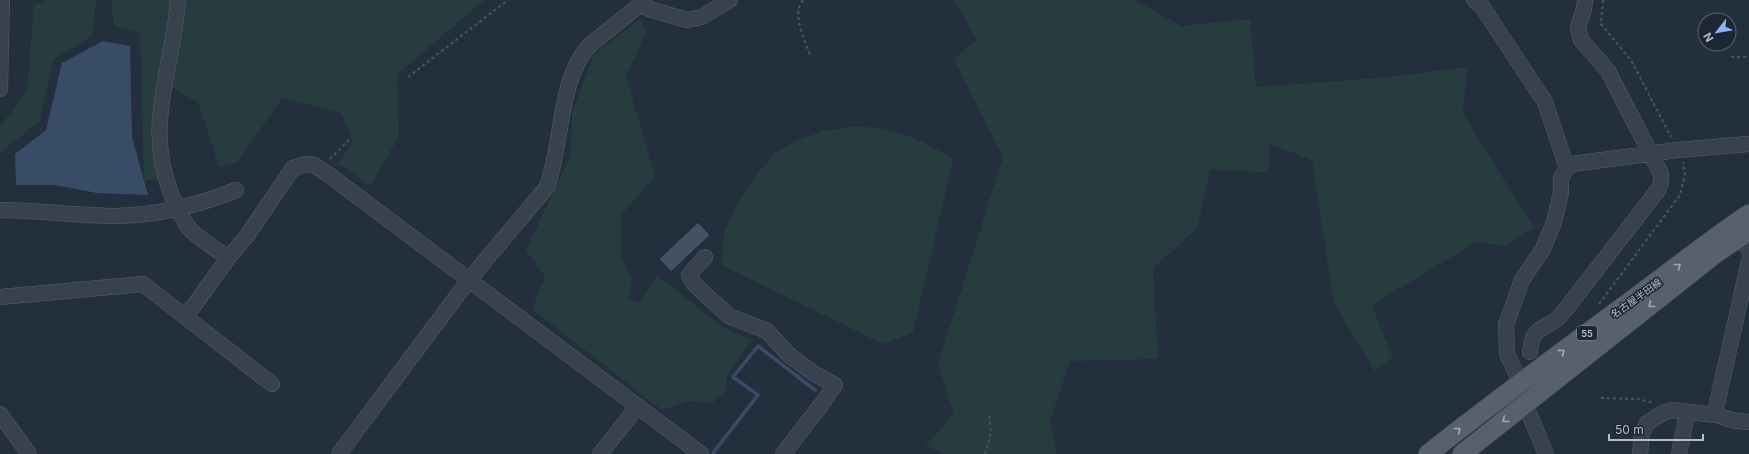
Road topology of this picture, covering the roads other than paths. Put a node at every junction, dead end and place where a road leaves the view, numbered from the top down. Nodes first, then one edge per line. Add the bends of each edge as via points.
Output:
1 (2, 0) edge
2 (178, 0) edge
3 (730, 0) edge
4 (1474, 0) edge
5 (1585, 0) edge
6 (643, 1) edge
7 (0, 90) edge
8 (1749, 144) edge
9 (1650, 155) junction
10 (1567, 168) junction
11 (236, 190) dead end
12 (178, 209) junction
13 (0, 210) edge
14 (1749, 214) edge
15 (1746, 239) edge
16 (704, 257) dead end
17 (228, 258) junction
18 (1749, 261) edge
19 (468, 281) junction
20 (0, 297) edge
21 (183, 315) junction
22 (1530, 352) dead end
23 (1520, 382) junction
24 (272, 384) dead end
25 (1525, 404) junction
26 (638, 406) junction
27 (1689, 412) junction
28 (0, 414) edge
29 (1717, 414) junction
30 (1749, 422) edge
31 (694, 452) edge
32 (29, 454) edge
33 (339, 454) edge
34 (600, 454) edge
35 (783, 454) edge
36 (1428, 454) edge
37 (1462, 454) edge
38 (1546, 454) edge
39 (1640, 454) edge
40 (1679, 454) edge

1 - 7 street
2 - 12 street via 164,78 159,124 160,153 164,171
3 - 6 street via 702,17 687,20 649,9
4 - 10 street via 1480,5 1545,102
5 - 9 street via 1578,27 1581,40 1608,71
6 - 19 street via 584,50 574,69 563,108 554,169 547,187
8 - 9 street
9 - 10 street via 1572,164
9 - 22 street via 1661,174 1658,190 1566,309 1557,319 1537,332
10 - 23 street via 1561,178 1562,193 1554,222 1543,249 1522,280 1506,325 1507,354
11 - 12 street
12 - 13 street via 116,216
12 - 17 street via 190,229
23 -> 14 main road, 名古屋半田線 / 55
15 -> 25 main road, 名古屋半田線 / 55 via 1715,254
16 - 35 street via 690,275 694,284 729,316 767,331 789,355 813,373 836,385
17 - 19 street via 246,237 293,168 306,164 314,165 321,170
17 - 21 street via 193,307
18 - 29 street via 1717,398
19 - 26 street
19 - 33 street
20 - 21 street via 143,284
21 - 24 street
23 - 25 street
36 -> 23 main road, 名古屋半田線 / 55
25 -> 37 main road, 名古屋半田線 / 55
25 - 38 street
26 - 31 street
26 - 34 street
27 - 29 street
27 - 39 street via 1668,411 1647,423 1642,433
27 - 40 street
28 - 32 street
29 - 30 street via 1730,421

